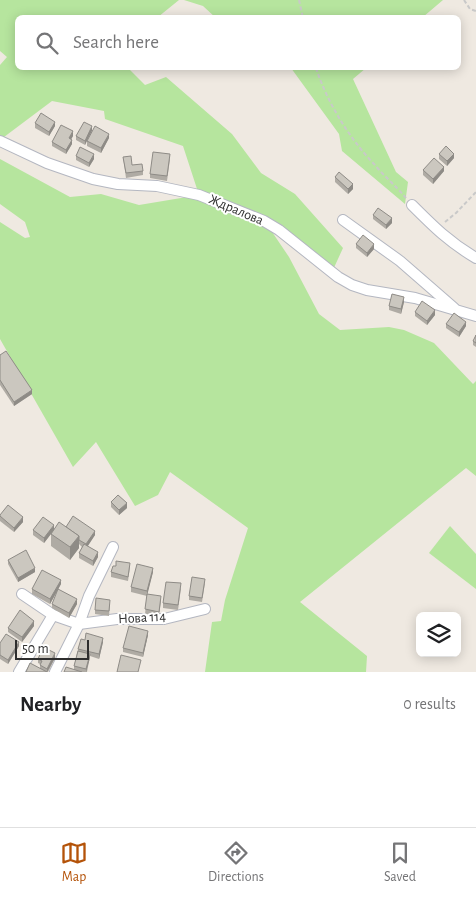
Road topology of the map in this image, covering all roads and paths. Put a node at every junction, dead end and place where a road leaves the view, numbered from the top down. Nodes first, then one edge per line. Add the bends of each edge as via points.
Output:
1 (299, 0) edge
2 (464, 0) edge
3 (476, 11) edge
4 (302, 15) edge
5 (317, 70) edge
6 (0, 141) edge
7 (476, 192) edge
8 (412, 205) joint
9 (344, 220) dead end
10 (435, 229) junction
11 (476, 258) edge
12 (457, 311) junction
13 (476, 316) edge
14 (113, 547) dead end
15 (22, 594) dead end
16 (205, 609) dead end
17 (53, 615) junction
18 (79, 624) junction
19 (19, 672) edge
20 (55, 672) edge

1 - 4 path
2 - 3 path via 470,9
5 - 8 path via 353,137 372,163
6 - 12 street, Ждралова via 92,179 157,186 199,195 280,230 338,277 352,284
7 - 10 path
8 - 10 street
9 - 12 street, Ждралова via 400,261
10 - 11 street
12 - 13 street, Ждралова
14 - 18 street
15 - 17 street, Нова 114
16 - 18 street, Нова 114 via 164,619 117,619
17 - 18 street, Нова 114
17 - 19 street
18 - 20 street

